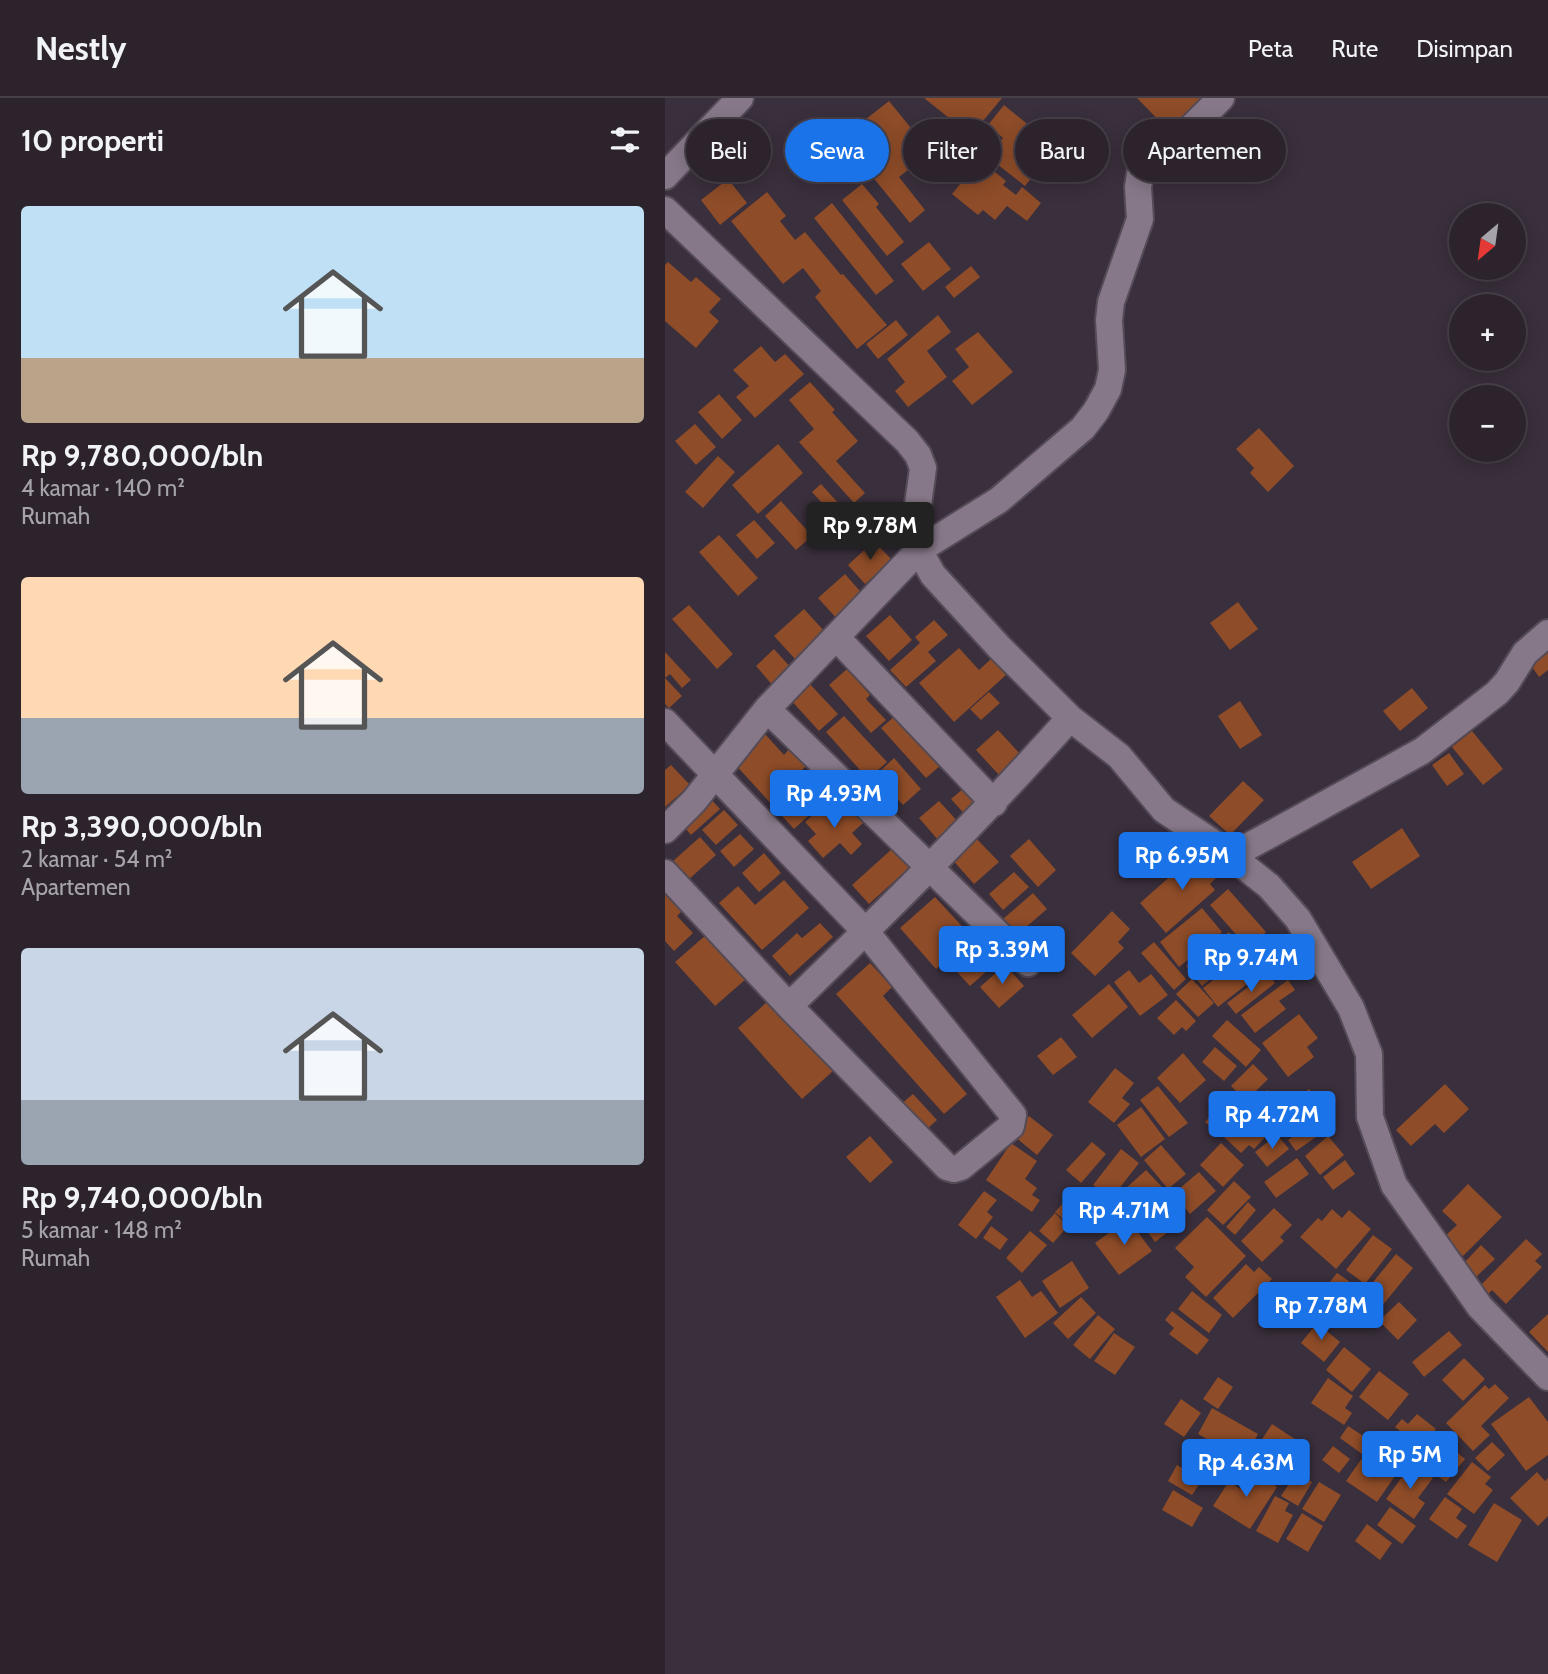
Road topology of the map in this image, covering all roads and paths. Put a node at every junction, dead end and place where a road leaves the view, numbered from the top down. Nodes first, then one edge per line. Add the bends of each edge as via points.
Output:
1 (740, 98) edge
2 (1221, 98) edge
3 (665, 176) edge
4 (667, 217) edge
5 (919, 550) junction
6 (1548, 633) edge
7 (837, 637) junction
8 (767, 709) junction
9 (1070, 719) junction
10 (665, 722) edge
11 (715, 774) junction
12 (994, 803) junction
13 (665, 830) edge
14 (1231, 856) junction
15 (930, 869) junction
16 (665, 873) edge
17 (866, 932) junction
18 (1028, 963) dead end
19 (789, 1006) junction
20 (1548, 1377) edge

1 - 3 street
2 - 5 street via 1141,169 1140,219 1111,302 1112,370 1096,411 1083,428 999,500
4 - 5 street via 918,455 923,468
5 - 7 street
5 - 9 street via 939,582
6 - 14 street via 1525,653 1497,694 1422,751
7 - 8 street
7 - 12 street
8 - 11 street
8 - 15 street
9 - 12 street
9 - 14 street via 1119,756 1164,810
10 - 11 street
11 - 13 street
11 - 17 street
12 - 15 street
14 - 20 street via 1269,886 1298,919 1351,1008 1369,1054 1370,1117 1394,1185 1480,1307
15 - 17 street
15 - 18 street
16 - 19 street
17 - 19 street
17 - 19 street via 1013,1115 1008,1131 961,1167 947,1167

